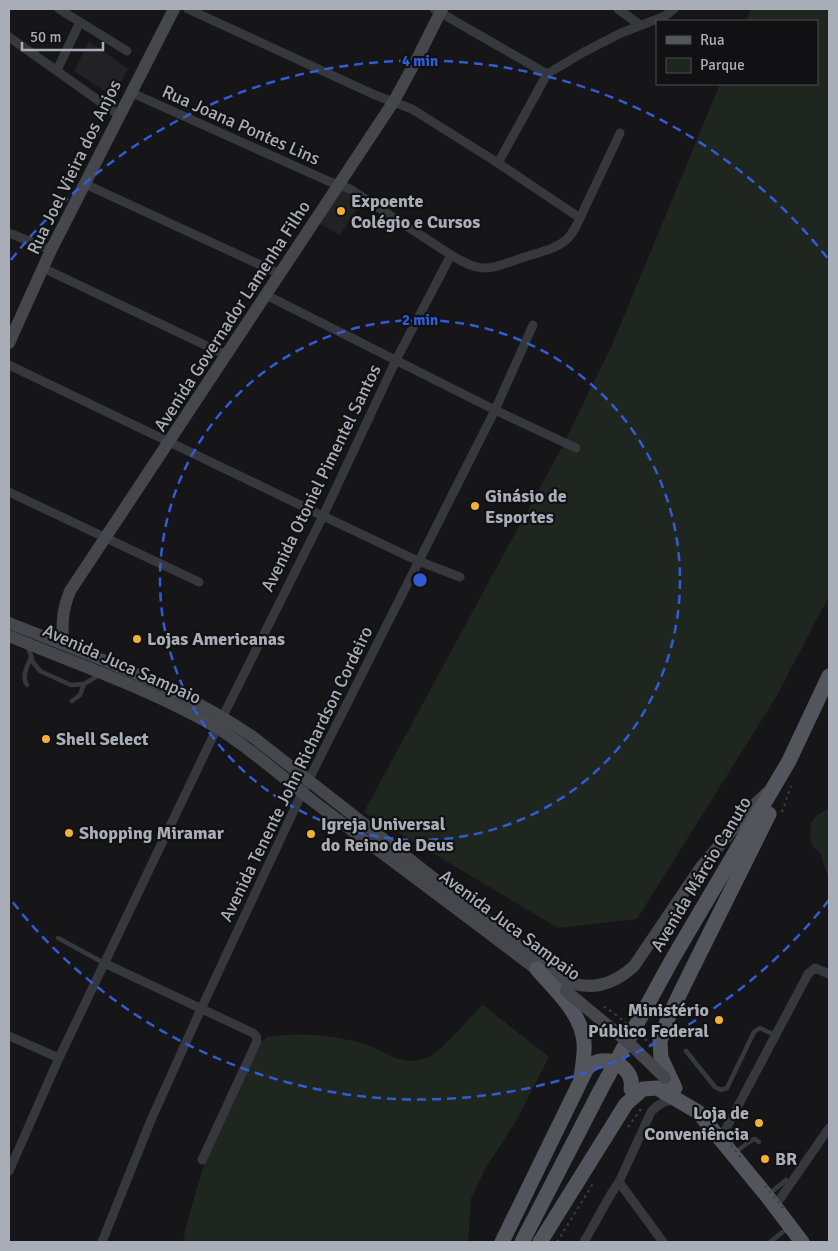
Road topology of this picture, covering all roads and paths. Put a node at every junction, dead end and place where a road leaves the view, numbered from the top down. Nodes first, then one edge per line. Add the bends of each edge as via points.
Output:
1 (59, 9) edge
2 (174, 9) edge
3 (188, 9) edge
4 (618, 9) edge
5 (674, 9) edge
6 (439, 10) edge
7 (80, 22) junction
8 (640, 25) junction
9 (9, 37) edge
10 (127, 51) dead end
11 (57, 70) junction
12 (547, 74) junction
13 (130, 92) junction
14 (394, 101) junction
15 (119, 115) junction
16 (620, 133) dead end
17 (498, 163) junction
18 (85, 184) junction
19 (339, 185) junction
20 (580, 218) junction
21 (9, 233) edge
22 (51, 250) junction
23 (451, 255) junction
24 (43, 268) junction
25 (280, 274) junction
26 (266, 295) junction
27 (533, 325) dead end
28 (9, 343) edge
29 (226, 355) junction
30 (396, 360) junction
31 (9, 365) edge
32 (496, 410) junction
33 (169, 443) junction
34 (576, 448) dead end
35 (9, 492) edge
36 (323, 516) junction
37 (105, 538) junction
38 (418, 561) junction
39 (460, 577) dead end
40 (199, 582) dead end
41 (9, 623) edge
42 (9, 636) edge
43 (26, 643) junction
44 (63, 644) junction
45 (31, 657) junction
46 (100, 673) junction
47 (829, 676) edge
48 (84, 684) junction
49 (28, 685) dead end
50 (72, 700) dead end
51 (220, 722) junction
52 (789, 761) junction
53 (309, 781) junction
54 (776, 784) junction
55 (302, 793) junction
56 (58, 938) dead end
57 (104, 963) junction
58 (537, 970) junction
59 (829, 974) edge
60 (605, 1007) dead end
61 (201, 1009) junction
62 (776, 1035) junction
63 (9, 1036) edge
64 (650, 1044) dead end
65 (686, 1051) dead end
66 (59, 1058) junction
67 (584, 1074) junction
68 (672, 1089) junction
69 (626, 1104) junction
70 (643, 1106) dead end
71 (627, 1128) dead end
72 (829, 1128) edge
73 (758, 1142) dead end
74 (728, 1144) junction
75 (202, 1160) dead end
76 (9, 1171) edge
77 (597, 1177) dead end
78 (787, 1180) junction
79 (619, 1182) junction
80 (773, 1199) junction
81 (790, 1226) junction
82 (586, 1241) edge
83 (102, 1242) edge
84 (502, 1242) edge
85 (522, 1242) edge
86 (540, 1242) edge
87 (557, 1242) edge
88 (663, 1242) edge
89 (770, 1242) edge
90 (802, 1242) edge

1 - 7 street
2 - 13 main road, Rua Joel Vieira dos Anjos
3 - 14 street
4 - 8 street
5 - 8 street via 665,16
6 - 12 street
6 - 14 main road, Avenida Governador Lamenha Filho
7 - 10 street
7 - 11 street
8 - 12 street
9 - 11 street
11 - 15 street
12 - 17 street
13 - 15 main road, Rua Joel Vieira dos Anjos
13 - 19 street, Rua Joana Pontes Lins
14 - 17 street via 412,108
14 - 19 main road, Avenida Governador Lamenha Filho
15 - 18 main road, Rua Joel Vieira dos Anjos
16 - 20 street, Rua Joana Pontes Lins
17 - 20 street
18 - 22 main road, Rua Joel Vieira dos Anjos
18 - 25 street
19 - 23 street, Rua Joana Pontes Lins
19 - 25 main road, Avenida Governador Lamenha Filho
20 - 23 street, Rua Joana Pontes Lins via 565,241 491,268 477,268
21 - 22 street
22 - 24 main road, Rua Joel Vieira dos Anjos
23 - 30 street, Avenida Otoniel Pimentel Santos
24 - 28 main road, Rua Joel Vieira dos Anjos
24 - 29 street
25 - 26 main road, Avenida Governador Lamenha Filho
26 - 29 main road, Avenida Governador Lamenha Filho
26 - 30 street
27 - 32 street, Avenida Tenente John Richardson Cordeiro
29 - 33 main road, Avenida Governador Lamenha Filho
30 - 32 street
30 - 36 street, Avenida Otoniel Pimentel Santos
31 - 33 street
32 - 34 street
32 - 38 street, Avenida Tenente John Richardson Cordeiro
33 - 36 street
33 - 37 main road, Avenida Governador Lamenha Filho
35 - 37 street
36 - 38 street
36 - 51 street, Avenida Otoniel Pimentel Santos
37 - 40 street
37 - 44 main road, Avenida Governador Lamenha Filho via 70,591 64,608
38 - 39 street
38 - 53 street, Avenida Tenente John Richardson Cordeiro
41 - 44 main road, Avenida Juca Sampaio
42 - 43 main road, Avenida Juca Sampaio
43 - 45 lane
43 - 46 main road, Avenida Juca Sampaio
44 - 51 main road, Avenida Juca Sampaio via 153,682
45 - 48 lane via 40,671 71,685
45 - 49 lane via 26,671
46 - 48 lane
46 - 51 main road, Avenida Juca Sampaio
47 - 52 main road, Avenida Márcio Canuto
48 - 50 lane via 80,695
51 - 53 main road, Avenida Juca Sampaio via 253,737
51 - 55 main road, Avenida Juca Sampaio via 245,747
51 - 57 street, Avenida Otoniel Pimentel Santos
52 - 54 main road, Avenida Márcio Canuto
52 - 68 main road via 766,822 669,1016 660,1041 661,1058
53 - 54 main road, Avenida Juca Sampaio via 564,980 592,986 611,982 634,966 701,868 751,808
53 - 55 street, Avenida Tenente John Richardson Cordeiro
54 - 85 main road, Avenida Márcio Canuto via 678,950
55 - 58 main road, Avenida Juca Sampaio
55 - 61 street, Avenida Tenente John Richardson Cordeiro
56 - 57 lane
57 - 61 street
57 - 66 street, Avenida Otoniel Pimentel Santos
58 - 67 main road via 581,1027
58 - 68 main road, Avenida Juca Sampaio, bridge via 629,1043
59 - 62 street via 815,968 812,970
60 - 64 path, bridge
61 - 75 street via 253,1032 257,1041
61 - 83 street, Avenida Tenente John Richardson Cordeiro via 151,1120
62 - 65 lane via 760,1028 754,1032 727,1088 721,1090
62 - 74 street
63 - 66 street
66 - 76 street, Avenida Otoniel Pimentel Santos
67 - 69 main road, bridge via 601,1060 615,1063 629,1073 632,1084
67 - 84 main road
68 - 69 main road via 650,1088 636,1094
68 - 74 main road
68 - 79 street via 666,1101 651,1112
69 - 86 main road
70 - 71 path
72 - 78 street
73 - 74 lane via 755,1139
74 - 80 main road
77 - 87 path
78 - 80 street
78 - 80 lane
79 - 82 street
79 - 88 street
80 - 81 main road
81 - 89 lane
81 - 90 main road

